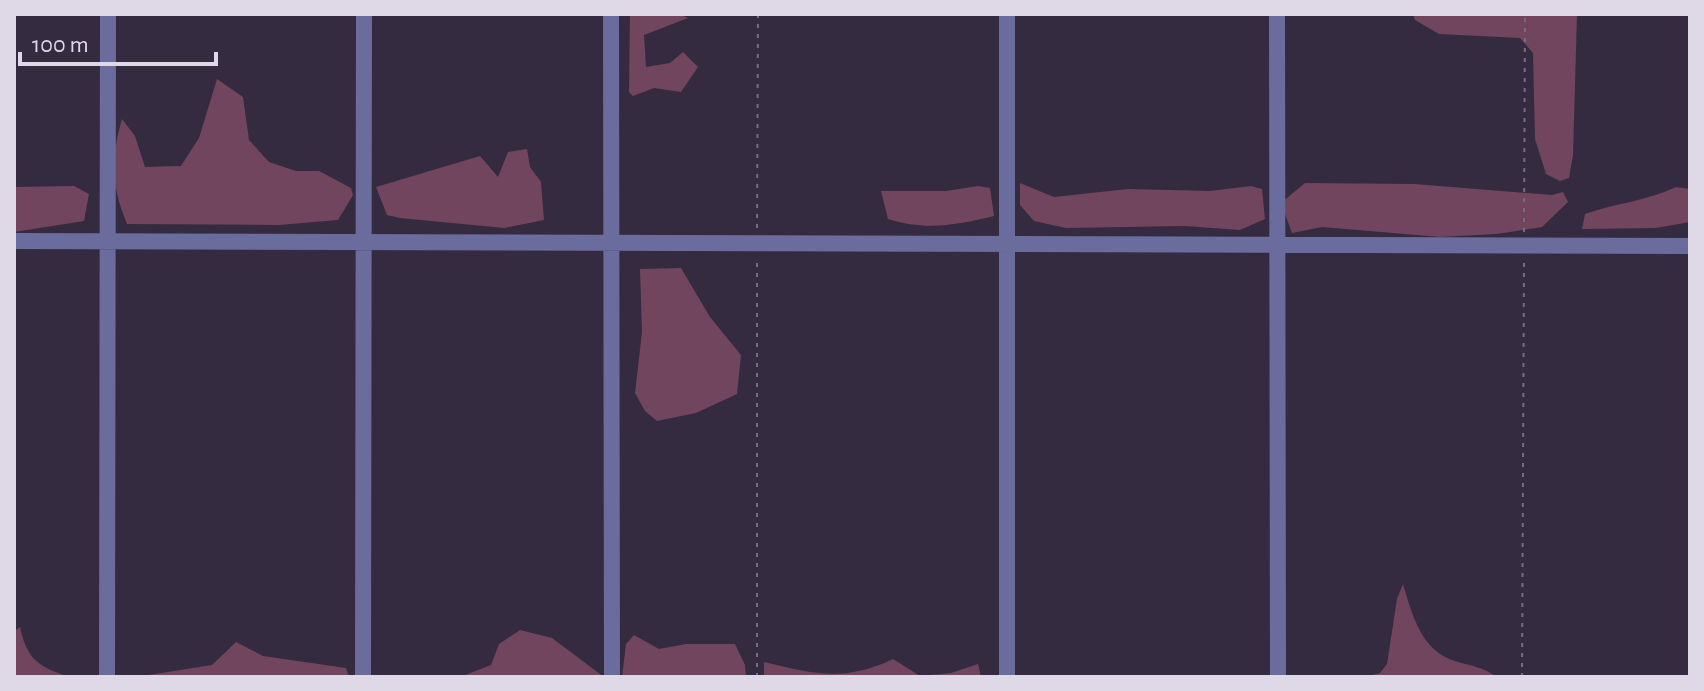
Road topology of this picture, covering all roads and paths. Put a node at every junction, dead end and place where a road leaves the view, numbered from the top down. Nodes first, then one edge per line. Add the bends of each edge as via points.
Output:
1 (108, 14) edge
2 (364, 14) edge
3 (611, 14) edge
4 (758, 14) edge
5 (1007, 14) edge
6 (1277, 14) edge
7 (1525, 14) edge
8 (14, 241) edge
9 (108, 241) junction
10 (364, 242) junction
11 (1007, 244) junction
12 (611, 245) junction
13 (757, 245) junction
14 (1278, 245) junction
15 (1524, 246) junction
16 (1690, 246) edge
17 (107, 677) edge
18 (363, 677) edge
19 (612, 677) edge
20 (757, 677) edge
21 (1007, 677) edge
22 (1278, 677) edge
23 (1522, 677) edge

1 - 9 street
2 - 10 street
3 - 12 street
4 - 13 path
5 - 11 street
6 - 14 street
7 - 15 path
8 - 9 street
9 - 10 street
9 - 17 street
10 - 12 street
10 - 18 street
11 - 13 street
11 - 14 street
11 - 21 street
12 - 13 street
12 - 19 street
13 - 20 path
14 - 15 street
14 - 22 street
15 - 16 street
15 - 23 path

